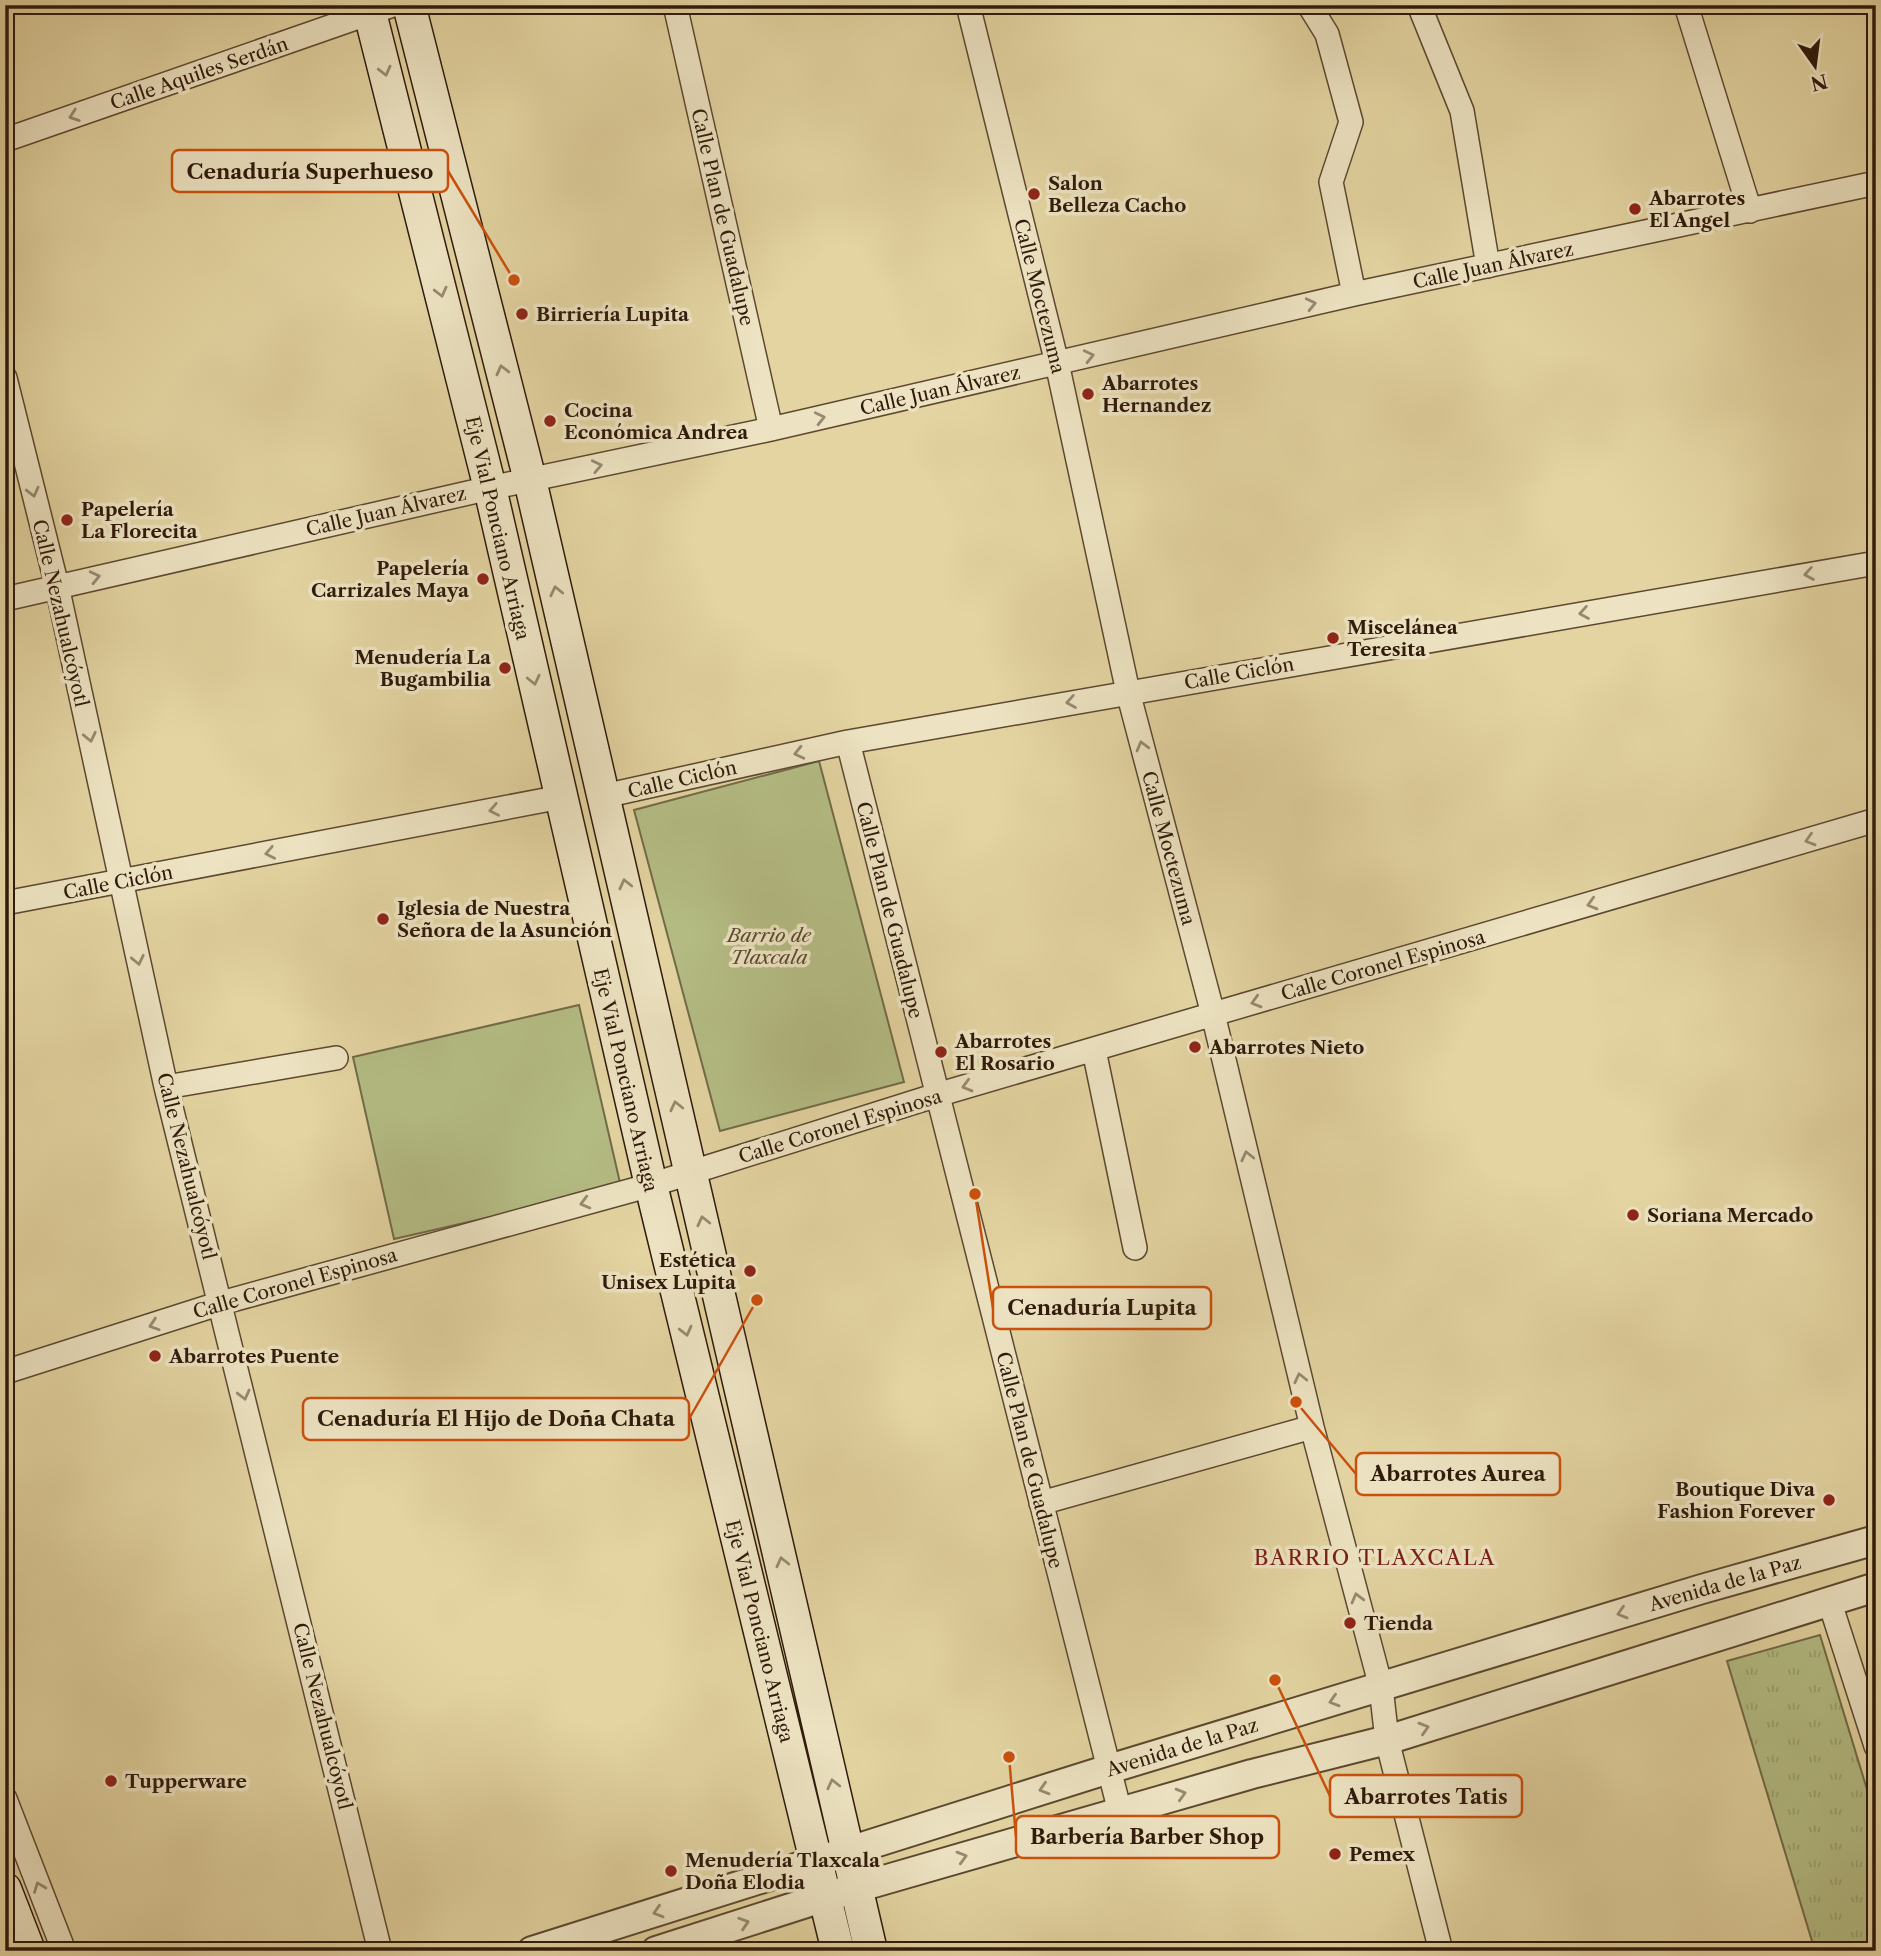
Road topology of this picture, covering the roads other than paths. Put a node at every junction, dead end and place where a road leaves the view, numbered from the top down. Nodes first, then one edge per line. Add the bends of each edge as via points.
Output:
1 (409, 5) edge
2 (675, 5) edge
3 (968, 5) edge
4 (1309, 5) edge
5 (1419, 5) edge
6 (1686, 5) edge
7 (377, 8) edge
8 (5, 140) edge
9 (1876, 183) edge
10 (1750, 211) junction
11 (1489, 266) junction
12 (1354, 294) junction
13 (1057, 363) junction
14 (5, 378) edge
15 (771, 429) junction
16 (530, 480) junction
17 (490, 488) junction
18 (1876, 563) edge
19 (57, 586) junction
20 (5, 599) edge
21 (1128, 692) junction
22 (848, 742) junction
23 (604, 796) junction
24 (561, 797) junction
25 (1876, 820) edge
26 (121, 881) junction
27 (5, 903) edge
28 (1213, 1014) junction
29 (1094, 1050) junction
30 (336, 1058) dead end
31 (166, 1087) junction
32 (937, 1095) junction
33 (692, 1172) junction
34 (650, 1185) junction
35 (1135, 1248) dead end
36 (221, 1303) junction
37 (5, 1372) edge
38 (1311, 1427) junction
39 (1041, 1503) junction
40 (1876, 1540) edge
41 (1876, 1587) edge
42 (1829, 1600) junction
43 (1381, 1687) junction
44 (1239, 1730) junction
45 (1387, 1740) junction
46 (1876, 1746) edge
47 (1109, 1769) junction
48 (1252, 1774) junction
49 (5, 1799) edge
50 (1121, 1811) junction
51 (848, 1851) junction
52 (817, 1862) junction
53 (857, 1888) junction
54 (5, 1889) edge
55 (825, 1897) junction
56 (29, 1951) edge
57 (64, 1951) edge
58 (380, 1951) edge
59 (532, 1951) edge
60 (656, 1951) edge
61 (838, 1951) edge
62 (871, 1951) edge
63 (1441, 1951) edge

16 -> 1 main road, Eje Vial Ponciano Arriaga
2 - 15 street, Calle Plan de Guadalupe
3 - 13 street, Calle Moctezuma
4 - 12 street via 1327,34 1351,122 1331,182
5 - 11 street via 1462,111
6 - 10 street
7 -> 8 street, Calle Aquiles Serdán
7 -> 17 main road, Eje Vial Ponciano Arriaga
9 - 10 street, Calle Juan Álvarez
10 - 11 street, Calle Juan Álvarez
11 - 12 street, Calle Juan Álvarez
13 -> 12 street, Calle Juan Álvarez
15 -> 13 street, Calle Juan Álvarez
13 - 21 street, Calle Moctezuma
14 -> 19 street, Calle Nezahualcóyotl
16 -> 15 street, Calle Juan Álvarez
16 - 17 street, Calle Juan Álvarez
23 -> 16 main road, Eje Vial Ponciano Arriaga
19 -> 17 street, Calle Juan Álvarez
17 -> 24 main road, Eje Vial Ponciano Arriaga
18 -> 21 street, Calle Ciclón
19 - 20 street, Calle Juan Álvarez
19 -> 26 street, Calle Nezahualcóyotl
21 -> 22 street, Calle Ciclón
28 -> 21 street, Calle Moctezuma
22 -> 23 street, Calle Ciclón
22 - 32 street, Calle Plan de Guadalupe
33 -> 23 main road, Eje Vial Ponciano Arriaga
24 -> 26 street, Calle Ciclón
24 - 34 main road, Eje Vial Ponciano Arriaga
25 -> 28 street, Calle Coronel Espinosa
26 - 27 street, Calle Ciclón
26 -> 31 street, Calle Nezahualcóyotl
28 - 29 street, Calle Coronel Espinosa
38 -> 28 street, Calle Moctezuma
29 -> 32 street, Calle Coronel Espinosa
29 - 35 street
30 - 31 street
31 - 36 street, Calle Nezahualcóyotl
32 - 33 street, Calle Coronel Espinosa
32 - 39 street, Calle Plan de Guadalupe
33 - 34 street, Calle Coronel Espinosa
51 -> 33 main road, Eje Vial Ponciano Arriaga
34 -> 36 street, Calle Coronel Espinosa
34 -> 52 main road, Eje Vial Ponciano Arriaga
36 -> 37 street, Calle Coronel Espinosa
36 -> 58 street, Calle Nezahualcóyotl
38 - 39 street
43 -> 38 street, Calle Moctezuma
39 - 47 street, Calle Plan de Guadalupe
40 -> 43 street, Avenida de la Paz
41 - 42 street
45 -> 42 street
42 - 46 street
43 -> 44 street, Avenida de la Paz
43 - 45 street, Calle Moctezuma
44 - 47 street, Avenida de la Paz
44 - 48 street
45 - 48 street
45 - 63 street, Calle Moctezuma
47 - 50 street, Calle Plan de Guadalupe
47 -> 51 street, Avenida de la Paz
50 -> 48 street
57 -> 49 street
53 -> 50 street
51 - 52 street, Avenida de la Paz
51 - 53 main road, Eje Vial Ponciano Arriaga
52 - 55 main road, Eje Vial Ponciano Arriaga
52 -> 59 street, Avenida de la Paz
53 - 55 street
53 - 62 main road, Eje Vial Ponciano Arriaga
54 - 56 main road
60 -> 55 street
55 - 61 main road, Eje Vial Ponciano Arriaga

